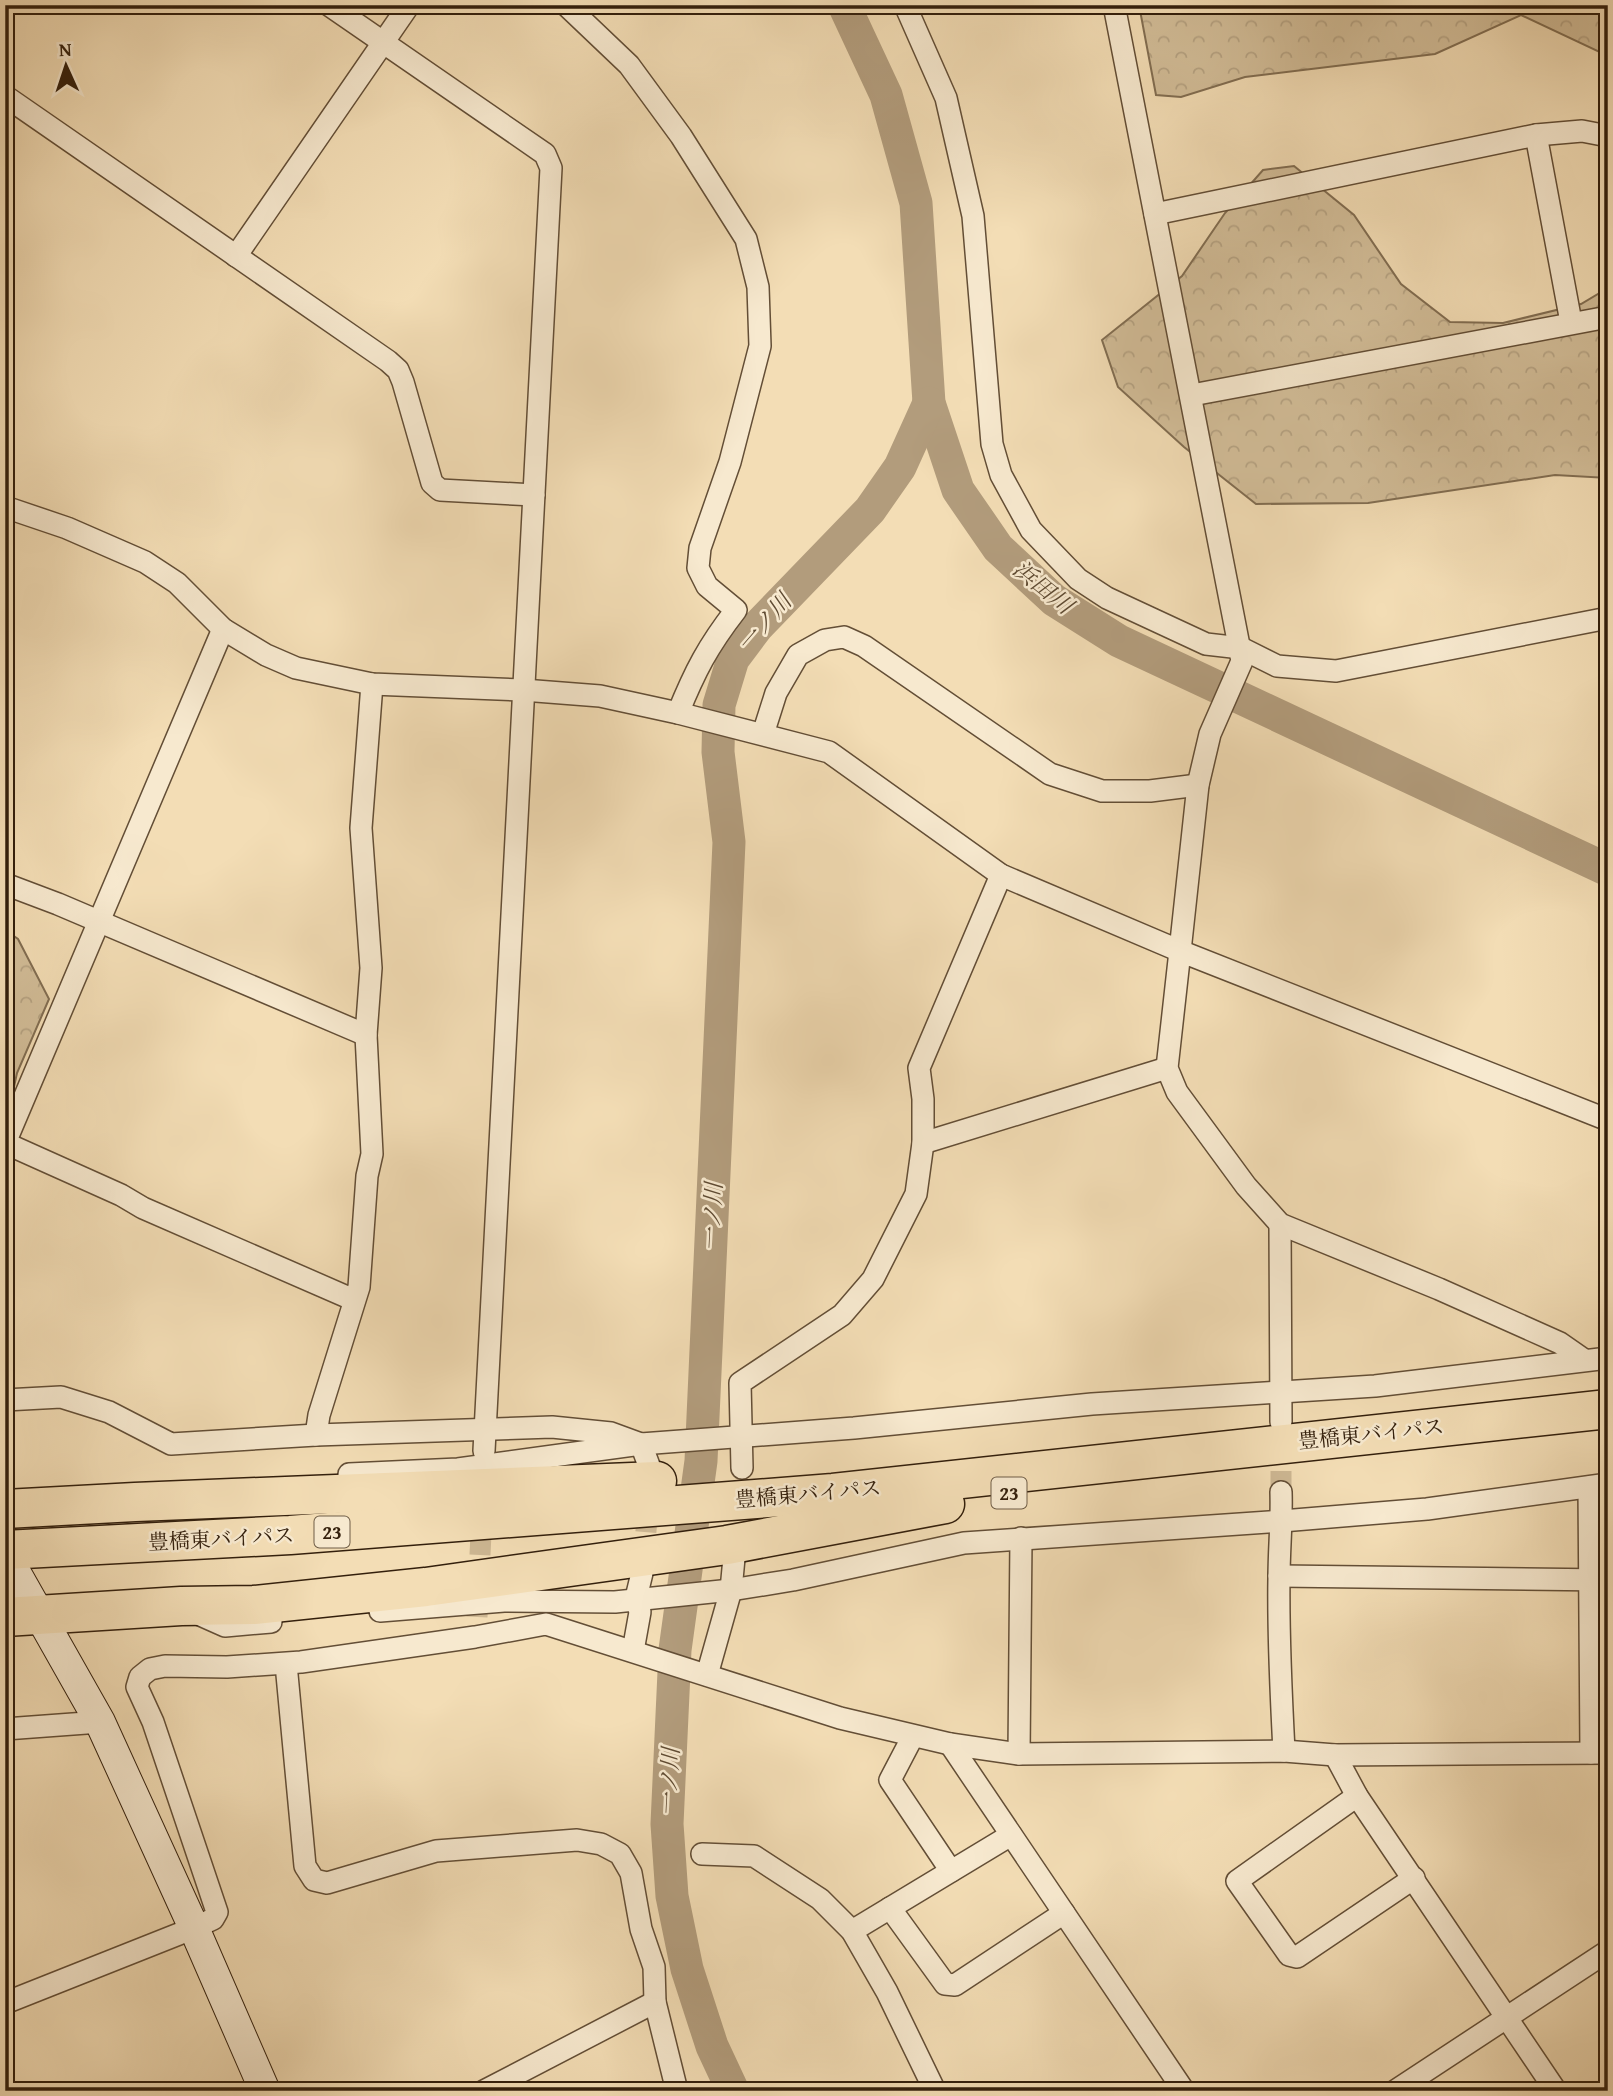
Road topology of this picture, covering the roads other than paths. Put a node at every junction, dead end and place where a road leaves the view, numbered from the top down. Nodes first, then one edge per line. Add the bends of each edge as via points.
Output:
1 (329, 5) edge
2 (409, 5) edge
3 (566, 5) edge
4 (905, 5) edge
5 (1114, 5) edge
6 (383, 43) junction
7 (5, 96) edge
8 (1536, 135) junction
9 (1608, 136) edge
10 (1155, 214) junction
11 (236, 256) junction
12 (1608, 317) edge
13 (1571, 322) junction
14 (1192, 395) junction
15 (534, 495) junction
16 (5, 507) edge
17 (1608, 618) edge
18 (223, 629) junction
19 (1241, 655) junction
20 (372, 684) junction
21 (523, 690) junction
22 (681, 713) junction
23 (756, 732) junction
24 (1198, 785) junction
25 (1001, 875) junction
26 (5, 884) edge
27 (99, 922) junction
28 (1180, 951) junction
29 (366, 1035) junction
30 (1167, 1068) junction
31 (1608, 1120) edge
32 (5, 1143) edge
33 (923, 1143) junction
34 (1280, 1224) junction
35 (354, 1300) junction
36 (1608, 1358) edge
37 (1583, 1359) junction
38 (1282, 1393) junction
39 (5, 1400) edge
40 (1608, 1409) edge
41 (484, 1429) junction
42 (1286, 1432) junction
43 (316, 1435) junction
44 (736, 1437) junction
45 (641, 1444) junction
46 (484, 1451) dead end
47 (736, 1482) junction
48 (656, 1486) junction
49 (1599, 1486) edge
50 (1280, 1492) tunnel mouth
51 (135, 1502) junction
52 (5, 1509) edge
53 (1282, 1521) junction
54 (1021, 1538) junction
55 (5, 1552) edge
56 (731, 1552) junction
57 (647, 1564) junction
58 (1279, 1576) junction
59 (1600, 1580) edge
60 (724, 1590) junction
61 (643, 1598) junction
62 (181, 1606) junction
63 (26, 1611) edge
64 (638, 1653) junction
65 (286, 1664) junction
66 (707, 1675) junction
67 (100, 1722) junction
68 (5, 1730) edge
69 (913, 1736) junction
70 (950, 1744) junction
71 (1284, 1751) junction
72 (1599, 1753) edge
73 (1019, 1754) junction
74 (1335, 1755) junction
75 (1357, 1796) junction
76 (1011, 1835) junction
77 (702, 1854) dead end
78 (951, 1871) junction
79 (1415, 1878) junction
80 (890, 1908) junction
81 (1064, 1913) junction
82 (194, 1928) junction
83 (852, 1931) junction
84 (1608, 1951) edge
85 (655, 2002) junction
86 (5, 2003) edge
87 (1507, 2018) junction
88 (265, 2091) edge
89 (484, 2091) edge
90 (677, 2091) edge
91 (935, 2091) edge
92 (1184, 2091) edge
93 (1395, 2091) edge
94 (1556, 2091) edge

1 - 6 street
2 - 6 street
3 - 22 street via 629,65 681,136 746,239 758,287 760,346 698,568 707,586 736,610 698,664
4 - 19 street via 946,99 973,216 992,444 1001,475 1031,530 1078,579 1107,598
5 - 10 street
6 - 11 street
6 - 15 street via 545,154 551,168
7 - 11 street
8 - 9 street via 1582,131
8 - 10 street
8 - 13 street
10 - 14 street
11 - 15 street via 398,370 432,483 440,490
12 - 13 street
13 - 14 street
14 - 19 street
15 - 21 street
16 - 18 street via 145,562 177,583
17 - 19 street via 1336,671 1277,666
18 - 20 street via 296,668
18 - 27 street
19 - 24 street via 1210,734
20 - 21 street
20 - 29 street via 361,828 371,968
21 - 22 street via 600,696
21 - 41 street
22 - 23 street
23 - 24 street via 798,655 825,640 844,637 864,646 1050,774 1102,791
23 - 25 street via 829,752
24 - 28 street
25 - 28 street
25 - 33 street via 919,1068
26 - 27 street
27 - 29 street
27 - 32 street
28 - 30 street
28 - 31 street
29 - 35 street via 372,1154
30 - 33 street
30 - 34 street via 1177,1092
32 - 35 street
33 - 44 street via 916,1194 873,1279 842,1315 740,1383
34 - 37 street via 1439,1289 1560,1343
34 - 38 street
35 - 43 street
36 - 37 street
37 - 38 street
38 - 42 street
38 - 44 street via 1092,1404
39 - 43 street via 61,1397 109,1412 171,1444
40 - 42 highway, 豊橋東バイパス / 23
41 - 43 street
41 - 45 street via 552,1427 611,1433
41 - 46 street
42 - 47 highway, 豊橋東バイパス / 23 via 833,1493 784,1476
42 - 56 highway, 23 via 1116,1475 924,1507
44 - 45 street
44 - 47 street
45 - 48 street
45 - 51 street via 458,1469 179,1483 155,1486
47 - 48 highway, 23
48 - 51 highway, 23
48 - 55 highway, 豊橋東バイパス / 23 via 290,1535
49 - 53 street via 1427,1509
49 - 59 street
50 - 53 street
51 - 52 highway, 23
53 - 54 street
53 - 58 street
54 - 60 street via 964,1543
54 - 73 street
55 - 63 street
56 - 57 highway, 23
56 - 60 street
57 - 61 street
57 - 62 highway, 23 via 254,1605
58 - 59 street
58 - 71 street
59 - 72 street
60 - 61 street
60 - 66 street
61 - 62 street via 459,1603 225,1626
61 - 64 street
62 - 63 highway, 23
63 - 67 street
64 - 65 street via 546,1624 476,1627
64 - 66 street
65 - 82 street via 164,1666 140,1677 137,1686 217,1912
65 - 85 street via 305,1866 314,1880 327,1883 436,1851 577,1840 601,1844 620,1854 631,1873 641,1929 654,1967
66 - 69 street
67 - 68 street
67 - 82 street
69 - 70 street
69 - 78 street via 890,1780
70 - 73 street
70 - 76 street
71 - 73 street
71 - 74 street
72 - 74 street
74 - 75 street
75 - 79 street
75 - 79 street via 1237,1881 1289,1955 1297,1956
76 - 78 street
76 - 81 street
77 - 83 street via 754,1856 820,1899
78 - 80 street
79 - 87 street
80 - 81 street via 944,1984 955,1985
80 - 83 street
81 - 92 street
82 - 86 street
82 - 88 street
83 - 91 street
84 - 87 street
85 - 89 street
85 - 90 street
87 - 93 street
87 - 94 street

